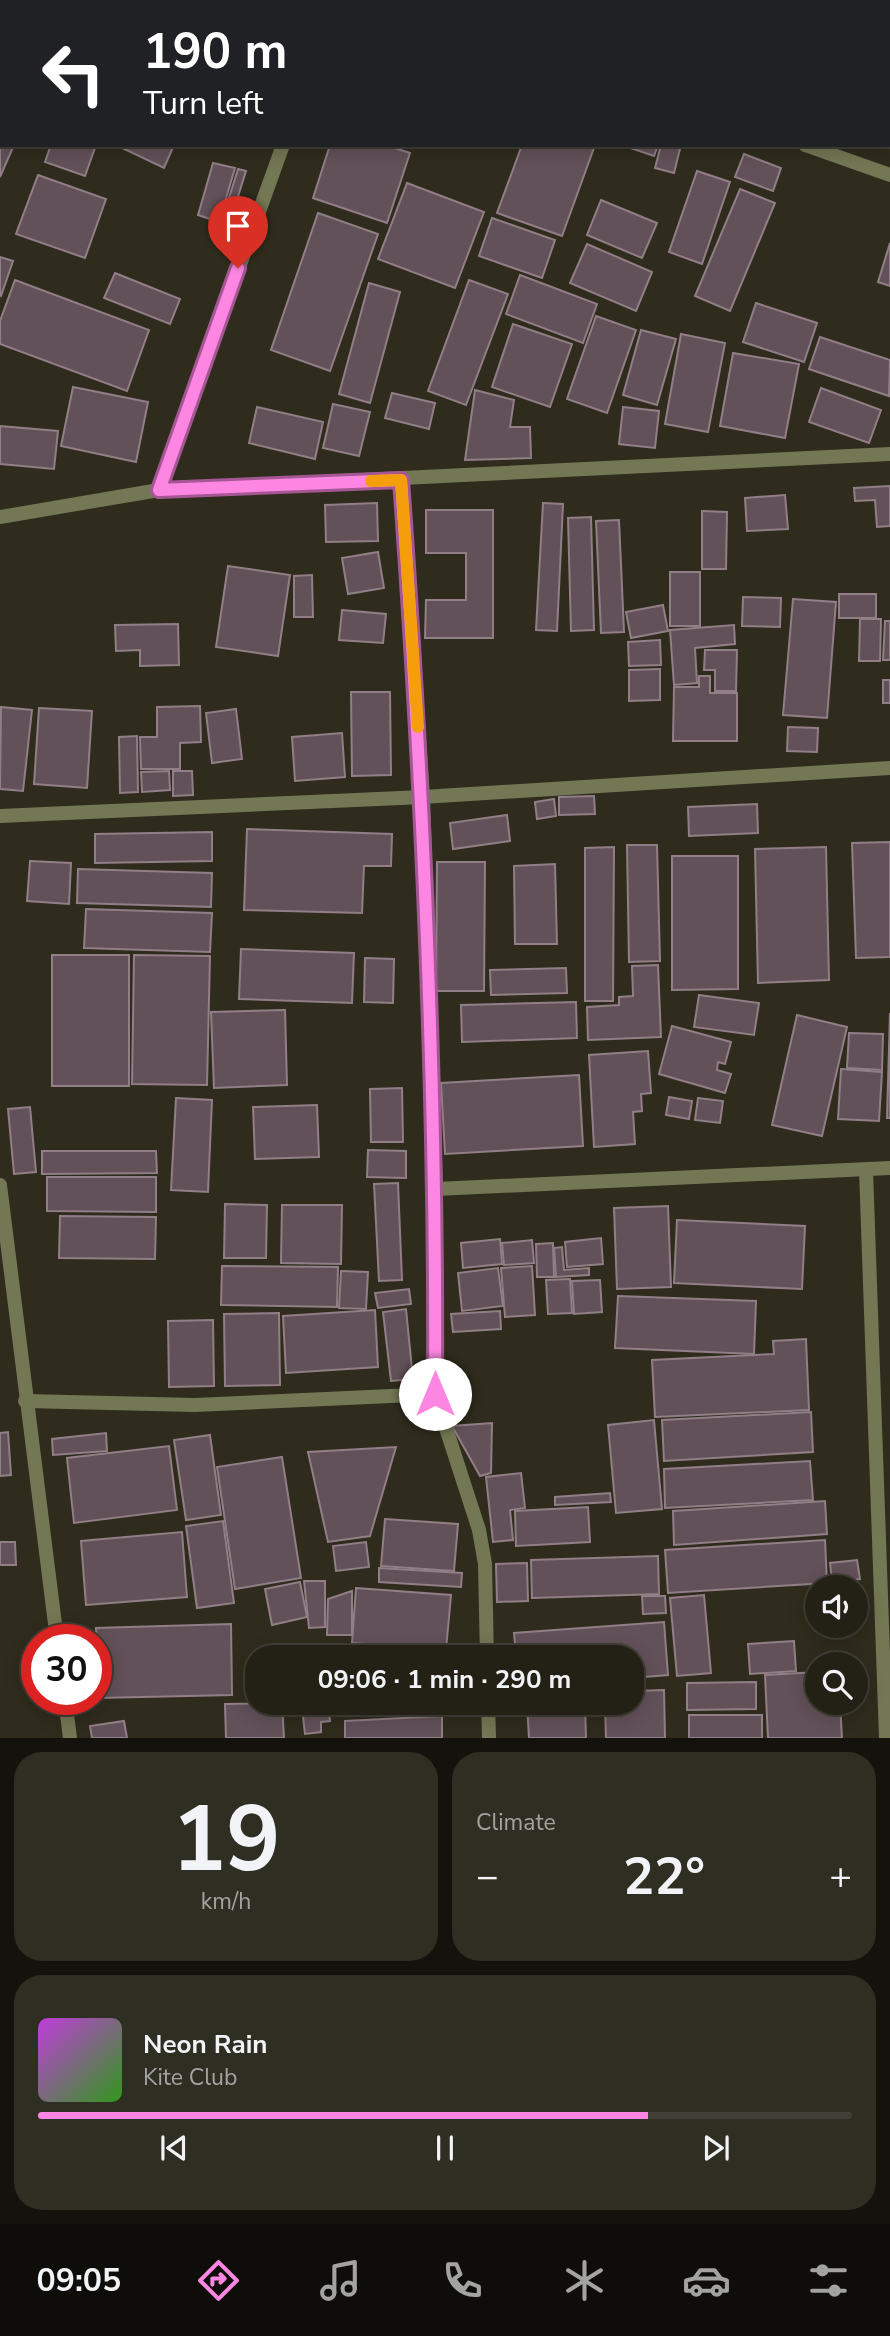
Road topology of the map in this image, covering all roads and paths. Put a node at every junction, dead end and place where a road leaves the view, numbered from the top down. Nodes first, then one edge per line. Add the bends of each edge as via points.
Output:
1 (281, 147) edge
2 (811, 147) edge
3 (890, 174) edge
4 (890, 454) edge
5 (401, 480) junction
6 (159, 490) junction
7 (0, 517) edge
8 (890, 768) edge
9 (422, 797) junction
10 (0, 817) edge
11 (890, 1168) edge
12 (866, 1170) junction
13 (0, 1185) edge
14 (436, 1189) junction
15 (435, 1394) junction
16 (25, 1401) junction
17 (55, 1624) edge
18 (487, 1645) edge
19 (67, 1715) edge
20 (488, 1715) edge
21 (70, 1738) edge
22 (489, 1738) edge
23 (886, 1738) edge

1 - 6 street
2 - 3 street
4 - 5 street
5 - 6 street
5 - 9 street
6 - 7 street
8 - 9 street
9 - 10 street
9 - 14 street
11 - 12 street
12 - 14 street
12 - 23 street
13 - 16 street
14 - 15 street
15 - 16 street via 195,1405
15 - 18 street via 479,1530 485,1564
16 - 17 street
19 - 21 street
20 - 22 street

